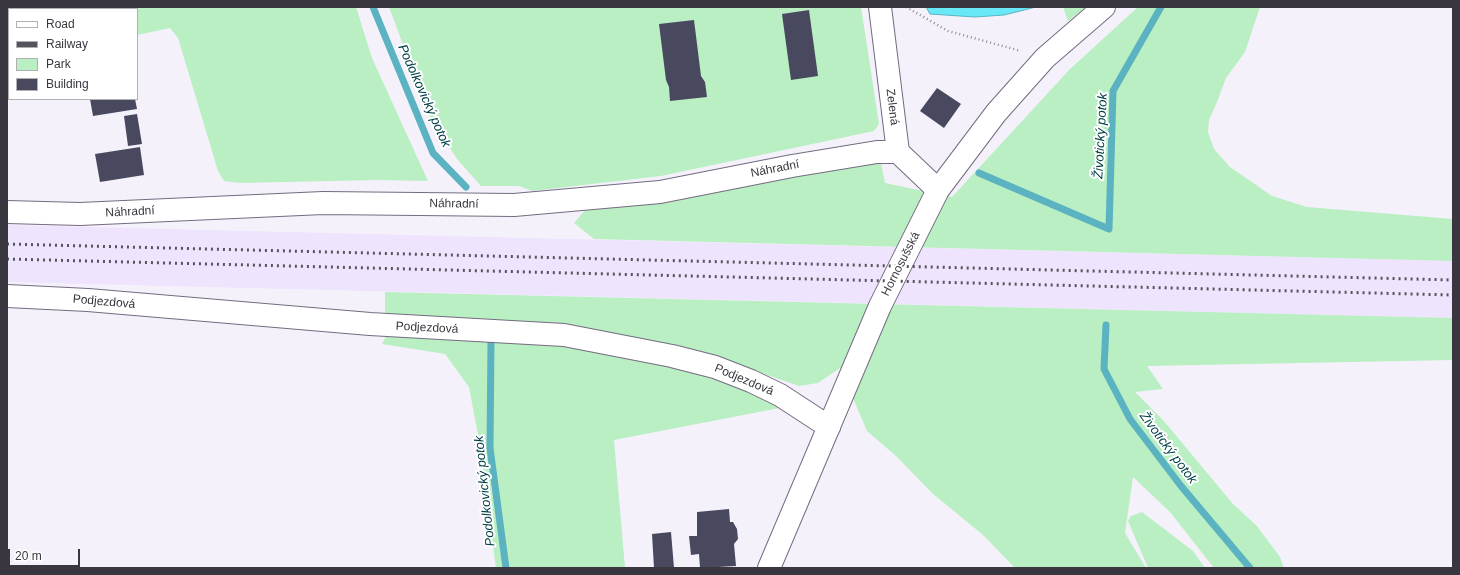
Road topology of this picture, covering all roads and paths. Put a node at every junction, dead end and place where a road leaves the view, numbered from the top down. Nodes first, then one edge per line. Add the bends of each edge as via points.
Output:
1 (880, 7) edge
2 (906, 7) edge
3 (1104, 7) edge
4 (1045, 58) junction
5 (898, 152) junction
6 (938, 190) junction
7 (7, 212) edge
8 (7, 296) edge
9 (829, 427) junction
10 (769, 568) edge

1 - 5 street, Zelená
2 - 4 path via 948,31
3 - 4 street, Hornosušská
4 - 6 street, Hornosušská via 996,113
5 - 6 street
5 - 7 street, Náhradní via 877,152 792,166 660,192 514,205 323,203 80,214
6 - 9 street, Hornosušská via 880,306
8 - 9 street, Podjezdová via 564,336 672,356 715,367 780,395
9 - 10 street, Hornosušská

